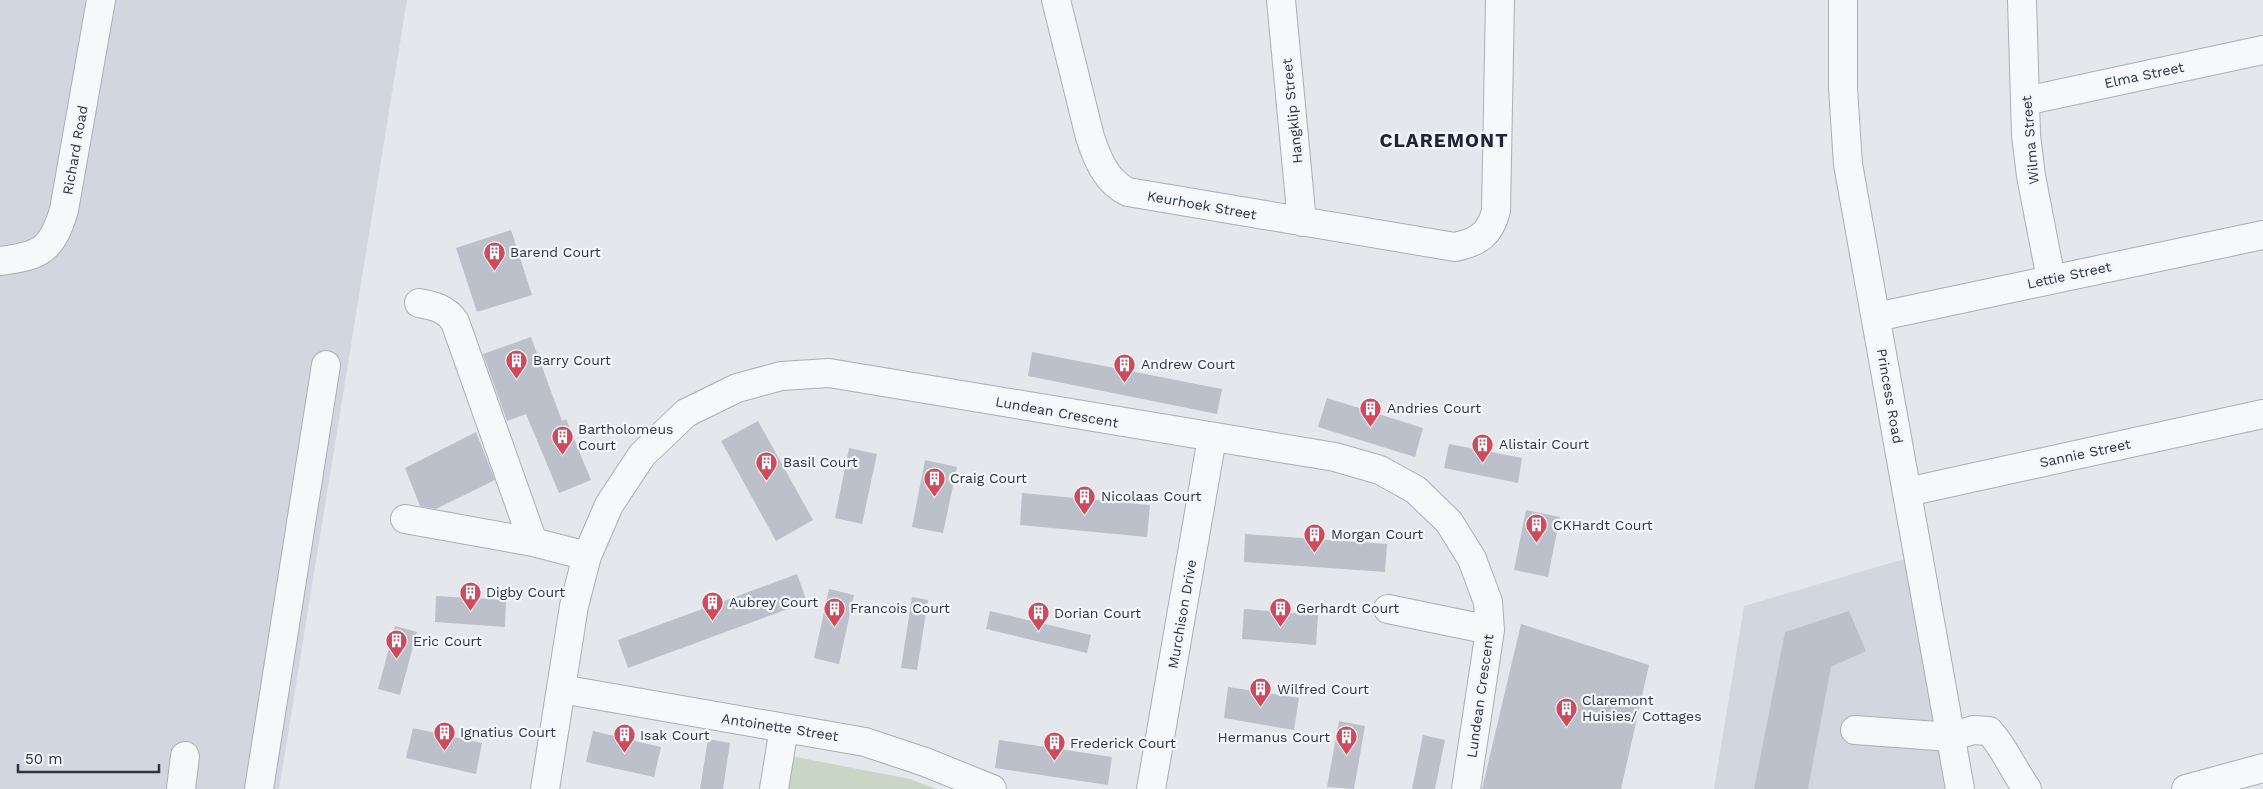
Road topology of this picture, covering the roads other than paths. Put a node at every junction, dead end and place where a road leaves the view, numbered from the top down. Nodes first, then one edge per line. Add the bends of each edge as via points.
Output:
1 (101, 0) edge
2 (1056, 0) edge
3 (1281, 0) edge
4 (1500, 0) edge
5 (1843, 0) edge
6 (2022, 0) edge
7 (2263, 50) edge
8 (2026, 101) junction
9 (1302, 222) junction
10 (2263, 235) edge
11 (0, 262) edge
12 (2051, 279) junction
13 (419, 303) dead end
14 (1876, 317) junction
15 (326, 365) dead end
16 (2263, 414) edge
17 (1212, 438) junction
18 (1907, 492) junction
19 (405, 519) dead end
20 (533, 542) junction
21 (587, 556) junction
22 (1388, 609) dead end
23 (1490, 630) junction
24 (561, 689) junction
25 (784, 728) junction
26 (1855, 730) dead end
27 (1951, 737) junction
28 (186, 756) dead end
29 (2263, 768) edge
30 (181, 789) edge
31 (259, 789) edge
32 (544, 789) edge
33 (774, 789) edge
34 (992, 789) edge
35 (1151, 789) edge
36 (1466, 789) edge
37 (1960, 789) edge
38 (2027, 789) edge
39 (2186, 789) edge

1 - 11 street, Richard Road via 64,210 57,233 38,253
2 - 9 street, Keurhoek Street via 1094,151 1104,170 1120,188
3 - 9 street, Hangklip Street
4 - 9 street, Keurhoek Street via 1496,211 1492,226 1481,238 1456,248
5 - 14 street, Princess Road via 1848,164
6 - 8 street, Wilma Street
7 - 8 street, Elma Street
8 - 12 street, Wilma Street via 2031,176
10 - 12 street, Lettie Street
12 - 14 street, Lettie Street
13 - 20 street via 438,307 455,322
14 - 18 street, Princess Road
15 - 31 street
16 - 18 street, Sannie Street
17 - 21 street, Lundean Crescent via 829,373 781,376 737,388 686,413 642,455 609,505
17 - 23 street, Lundean Crescent via 1335,457 1380,470 1416,490 1449,522 1472,559 1488,602
17 - 35 street, Murchison Drive
18 - 27 street, Princess Road
19 - 20 street
20 - 21 street
21 - 24 street, Lundean Crescent via 574,606
22 - 23 street
23 - 36 street, Lundean Crescent
24 - 25 street, Antoinette Street
24 - 32 street, Lundean Crescent
25 - 33 street
25 - 34 street, Antoinette Street via 865,742
26 - 27 street
27 - 37 street, Princess Road
27 - 38 street via 1973,730 1989,731 2001,744
28 - 30 street
29 - 39 street

